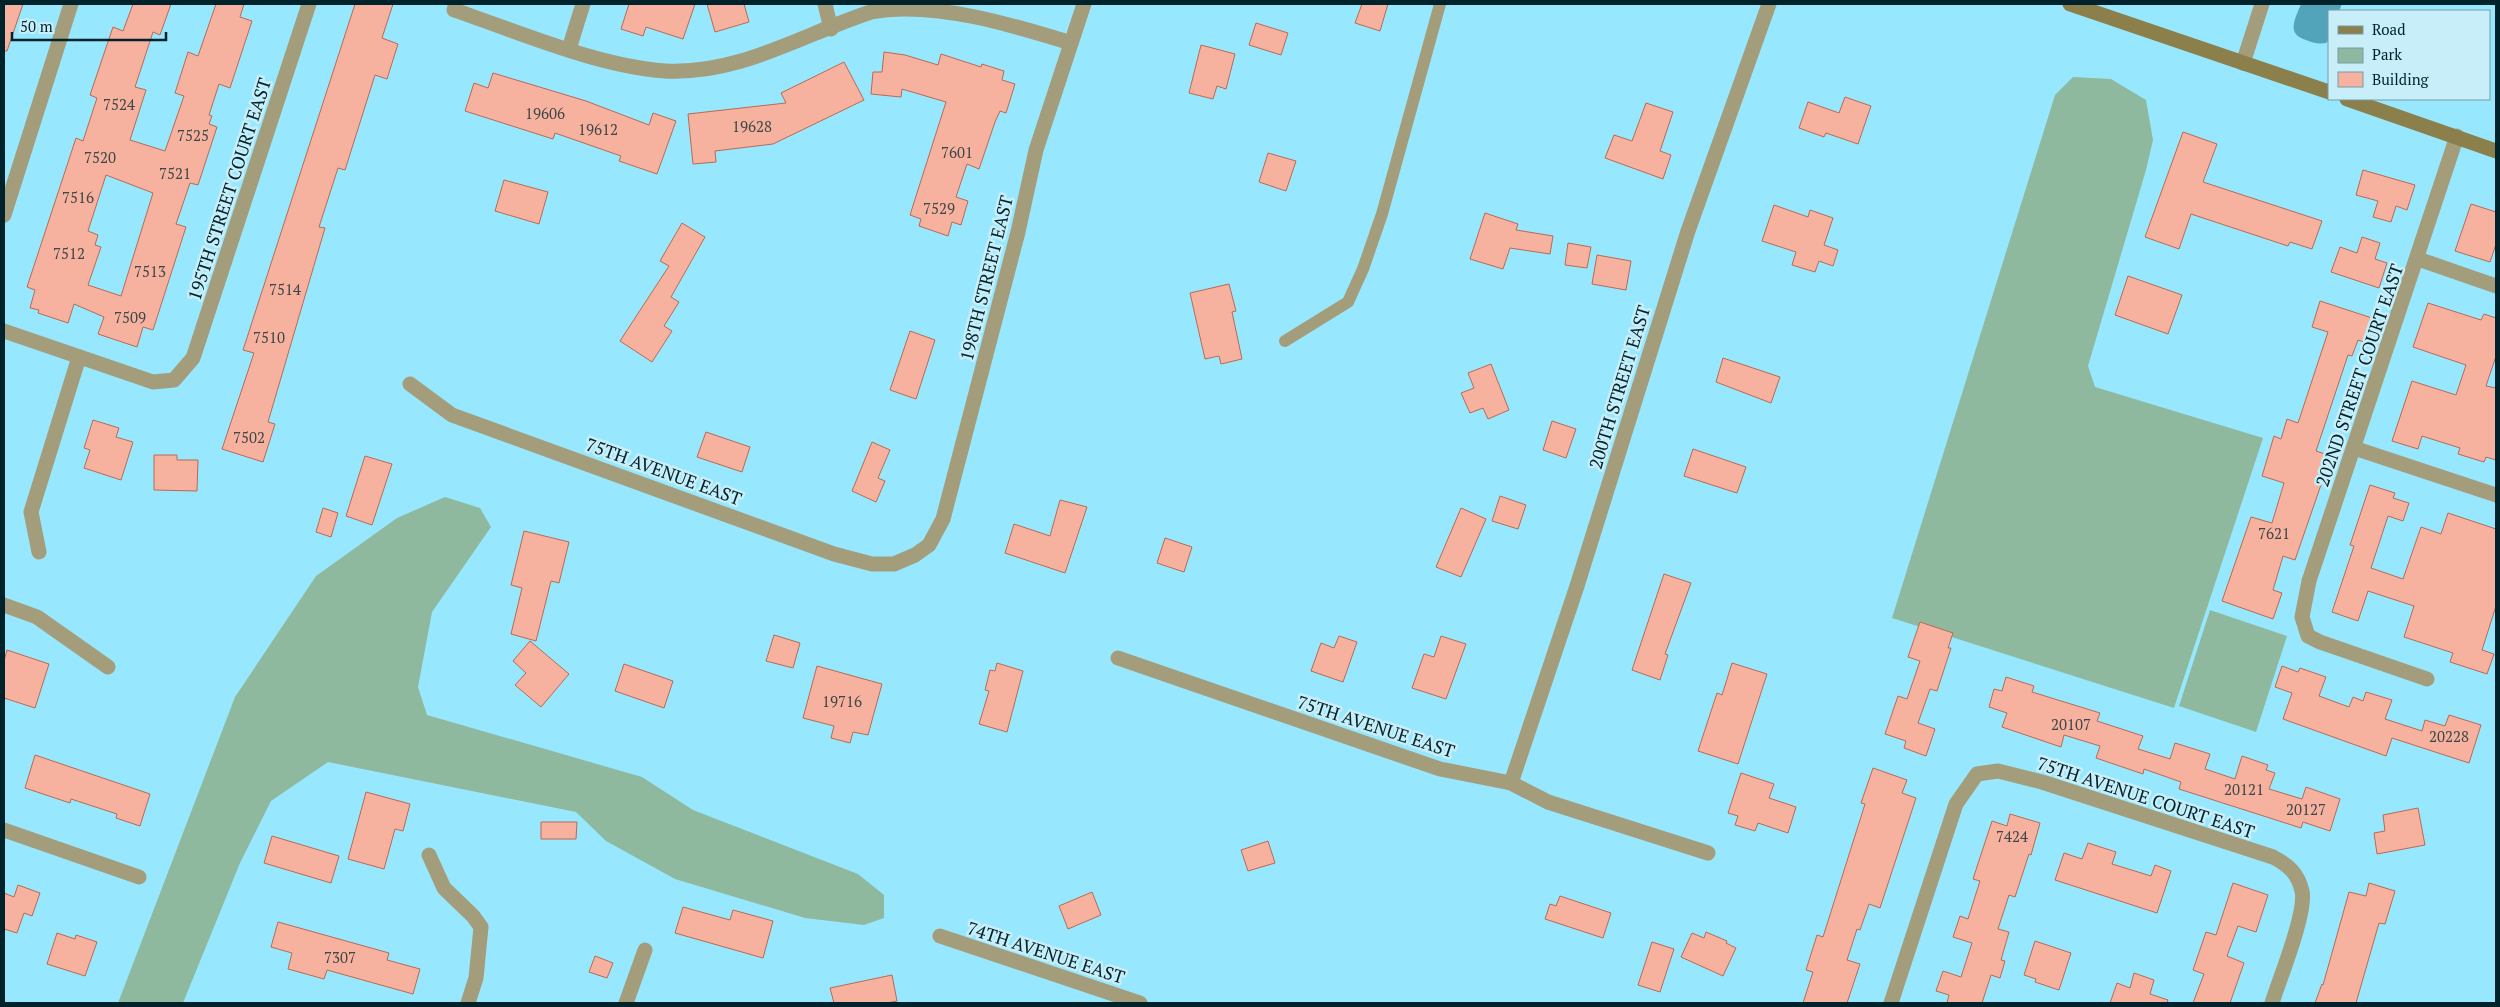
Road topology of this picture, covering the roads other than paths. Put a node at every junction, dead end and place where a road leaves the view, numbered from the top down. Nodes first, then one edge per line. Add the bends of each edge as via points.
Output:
1 (72, 4) edge
2 (309, 4) edge
3 (583, 4) edge
4 (825, 4) edge
5 (1084, 4) edge
6 (1440, 4) edge
7 (1770, 4) edge
8 (2070, 4) edge
9 (2262, 4) edge
10 (455, 7) edge
11 (831, 28) junction
12 (1071, 43) junction
13 (569, 49) junction
14 (2243, 63) junction
15 (2328, 92) edge
16 (2350, 100) edge
17 (2457, 136) junction
18 (2496, 151) edge
19 (4, 216) edge
20 (2418, 259) junction
21 (2496, 286) edge
22 (4, 331) edge
23 (1285, 341) dead end
24 (80, 357) junction
25 (410, 384) dead end
26 (2354, 448) junction
27 (2496, 496) edge
28 (39, 552) dead end
29 (915, 555) joint
30 (4, 605) edge
31 (1118, 658) dead end
32 (108, 667) dead end
33 (2427, 679) dead end
34 (1511, 783) junction
35 (4, 830) edge
36 (1708, 852) dead end
37 (429, 855) dead end
38 (139, 878) dead end
39 (940, 936) dead end
40 (645, 950) dead end
41 (468, 1003) edge
42 (626, 1003) edge
43 (1140, 1003) edge
44 (1891, 1003) edge
45 (2272, 1003) edge

1 - 19 street
2 - 24 street, 195TH STREET COURT EAST via 193,358 174,380 153,382
3 - 13 street
4 - 11 street
5 - 12 street, 198TH STREET EAST
6 - 23 lane via 1382,214 1348,302
7 - 34 street, 200TH STREET EAST via 1688,231 1577,586
8 - 14 street
9 - 14 street
10 - 13 street
11 - 12 street via 872,12 912,7 985,16
11 - 13 street via 782,48 720,67 666,71 618,63
12 - 29 street, 198TH STREET EAST via 1036,150 1018,232 943,519 929,545
14 - 15 street
16 - 17 street
17 - 18 street
17 - 20 street, 202ND STREET COURT EAST
20 - 21 street
20 - 26 street, 202ND STREET COURT EAST
22 - 24 street
24 - 28 street via 31,512
25 - 29 street, 75TH AVENUE EAST via 452,415 834,554 872,564 894,564
26 - 27 street
26 - 33 street, 202ND STREET COURT EAST via 2309,581 2304,600 2304,626 2308,636 2320,642
30 - 32 street via 38,617
31 - 34 street, 75TH AVENUE EAST via 1440,769
34 - 36 street, 75TH AVENUE EAST via 1548,802
35 - 38 street
37 - 41 street via 444,888 481,927 476,978
39 - 43 street, 74TH AVENUE EAST
40 - 42 street
44 - 45 street, 75TH AVENUE COURT EAST via 1956,804 1977,774 1998,771 2042,782 2273,857 2289,866 2297,877 2303,897

